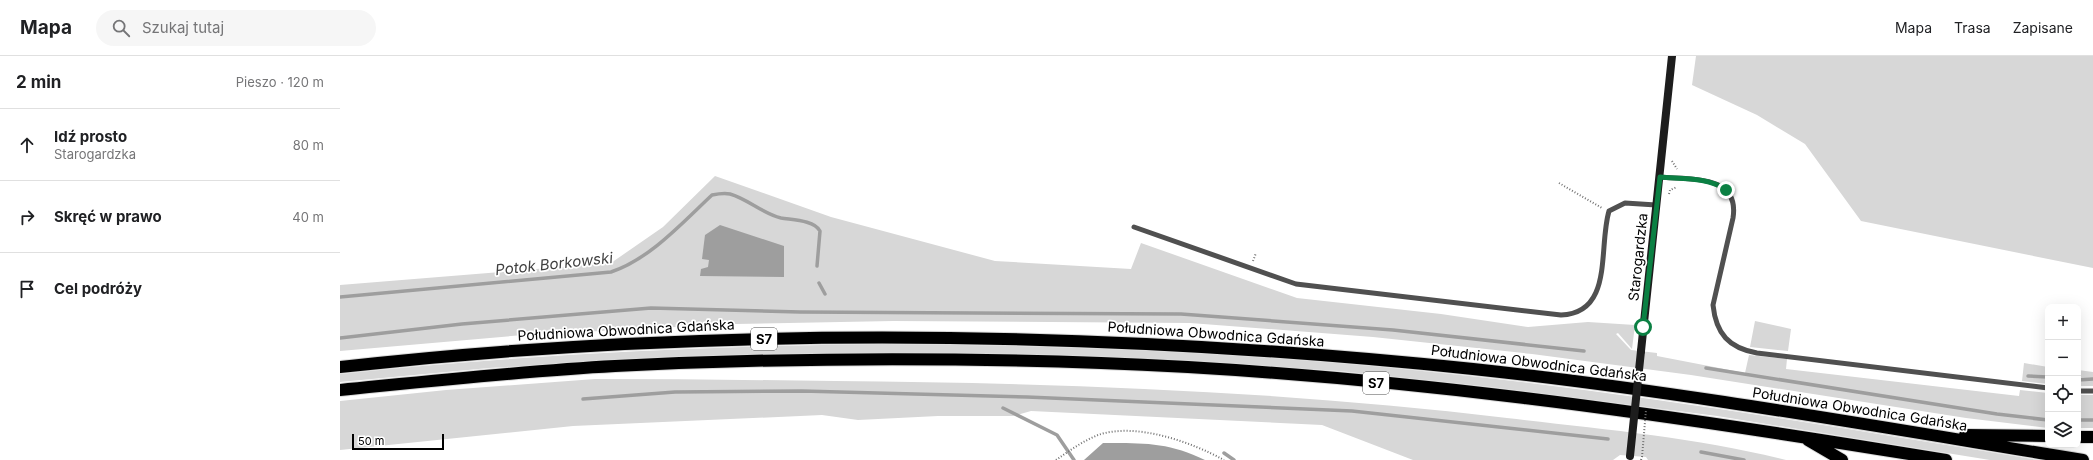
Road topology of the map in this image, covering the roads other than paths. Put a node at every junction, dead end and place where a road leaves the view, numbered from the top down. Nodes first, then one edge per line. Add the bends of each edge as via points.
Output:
1 (1672, 56) edge
2 (1660, 177) junction
3 (1656, 205) junction
4 (1134, 227) dead end
5 (340, 367) edge
6 (2045, 388) edge
7 (340, 390) edge
8 (2081, 391) edge
9 (2093, 391) edge
10 (1922, 434) junction
11 (2045, 436) edge
12 (1802, 437) junction
13 (2081, 437) edge
14 (2093, 437) edge
15 (1629, 458) edge
16 (1842, 460) edge
17 (1946, 460) edge
18 (2083, 460) edge

1 - 2 main road, Starogardzka
2 - 3 main road, Starogardzka
2 - 6 lane via 1718,184 1733,197 1733,218 1713,305 1718,328 1733,345 1757,353
3 - 4 lane via 1625,203 1609,211 1597,293 1591,302 1573,315 1296,284
3 - 15 main road, Starogardzka, bridge
5 - 10 highway, Południowa Obwodnica Gdańska / S7 via 532,350 740,340 946,338 1093,341 1321,355 1477,370 1671,395
7 - 12 highway, S7 via 500,374 765,360 948,359 1103,363 1253,372 1411,386 1549,401
8 - 9 lane
10 - 11 highway
10 - 18 highway, Południowa Obwodnica Gdańska / S7
12 - 16 highway
12 - 17 highway, S7
13 - 14 highway

